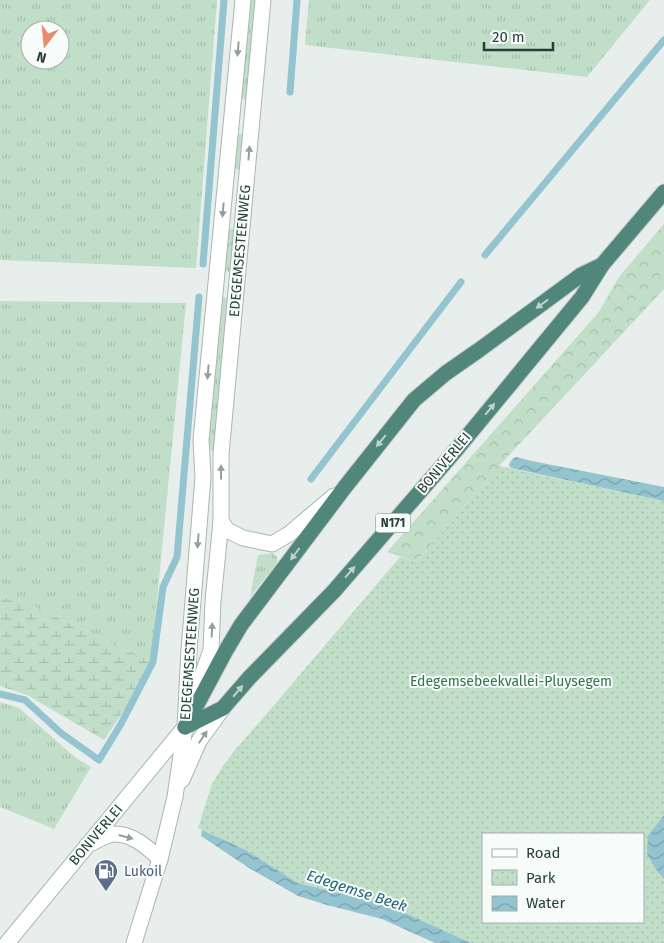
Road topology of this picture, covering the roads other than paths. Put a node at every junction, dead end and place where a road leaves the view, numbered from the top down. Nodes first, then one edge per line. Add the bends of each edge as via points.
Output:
1 (243, 0) edge
2 (263, 0) edge
3 (664, 192) edge
4 (602, 265) junction
5 (345, 487) junction
6 (221, 521) junction
7 (223, 708) junction
8 (185, 727) junction
9 (175, 797) junction
10 (87, 845) junction
11 (160, 859) junction
12 (7, 943) edge
13 (134, 943) edge

1 -> 8 street, EDEGEMSESTEENWEG via 201,440 203,477
6 -> 2 street, EDEGEMSESTEENWEG via 221,454
3 - 4 highway, BONIVERLEI / N171
4 -> 5 highway, BONIVERLEI / N171 via 581,275 414,400
7 -> 4 highway, BONIVERLEI / N171 via 334,591 456,450 582,297
5 - 6 street, BONIVERLEI via 289,534 272,544 243,538 227,530
5 -> 8 highway, BONIVERLEI / N171 via 241,625
8 -> 6 street, EDEGEMSESTEENWEG via 211,650
7 - 8 highway, BONIVERLEI / N171
9 -> 7 street via 199,741
8 - 9 street
8 - 10 street, BONIVERLEI / N171
9 - 11 street
10 -> 11 street via 112,834 130,836
10 - 12 street, BONIVERLEI / N171
11 - 13 street

